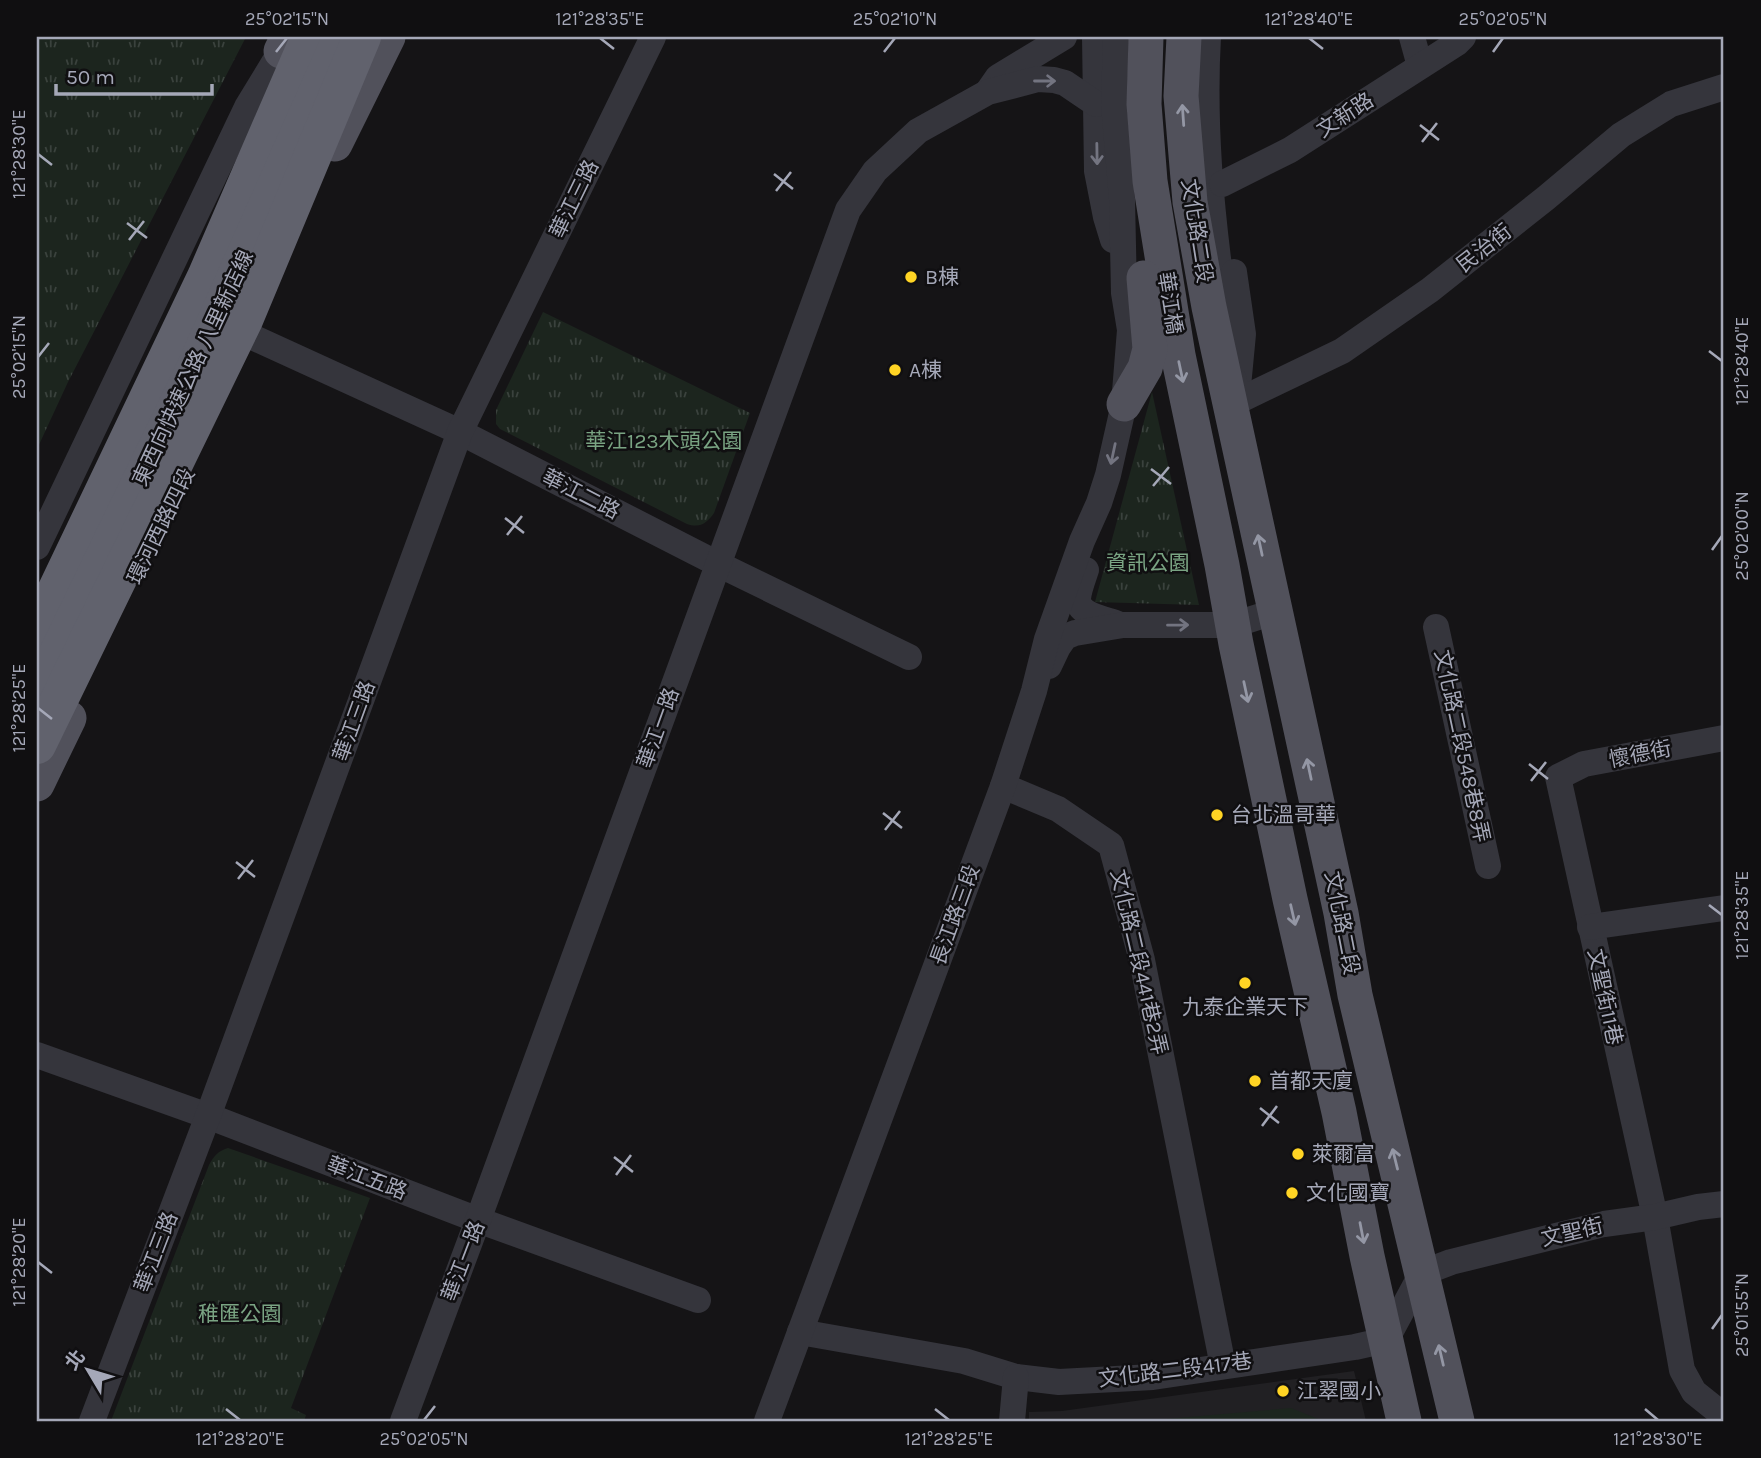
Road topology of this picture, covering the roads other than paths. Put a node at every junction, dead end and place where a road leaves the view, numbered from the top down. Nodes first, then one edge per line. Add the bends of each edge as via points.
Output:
1 (317, 37) edge
2 (342, 37) edge
3 (362, 37) edge
4 (388, 37) edge
5 (653, 37) edge
6 (1065, 37) edge
7 (1094, 37) edge
8 (1116, 37) edge
9 (1127, 37) edge
10 (1146, 37) edge
11 (1184, 37) edge
12 (1208, 37) edge
13 (1221, 37) edge
14 (1412, 37) edge
15 (1463, 37) edge
16 (293, 41) edge
17 (1420, 66) junction
18 (1724, 87) edge
19 (988, 92) junction
20 (1096, 104) junction
21 (1222, 184) junction
22 (276, 264) junction
23 (1124, 293) junction
24 (250, 336) junction
25 (1124, 404) junction
26 (1235, 413) junction
27 (460, 432) junction
28 (1099, 503) junction
29 (37, 547) edge
30 (718, 564) junction
31 (1222, 565) joint
32 (37, 580) edge
33 (1274, 611) junction
34 (1124, 625) junction
35 (1233, 625) junction
36 (1436, 626) dead end
37 (37, 631) edge
38 (37, 654) edge
39 (909, 657) dead end
40 (1034, 691) junction
41 (37, 697) edge
42 (37, 707) edge
43 (1724, 738) edge
44 (37, 744) edge
45 (1558, 777) joint
46 (37, 784) edge
47 (1003, 786) junction
48 (1488, 866) dead end
49 (1724, 908) edge
50 (1590, 927) junction
51 (37, 1055) edge
52 (208, 1116) junction
53 (1724, 1204) edge
54 (1655, 1217) junction
55 (478, 1220) junction
56 (1422, 1273) junction
57 (698, 1300) dead end
58 (800, 1332) junction
59 (1386, 1340) junction
60 (1223, 1366) junction
61 (1016, 1377) junction
62 (1724, 1416) edge
63 (92, 1421) edge
64 (403, 1421) edge
65 (767, 1421) edge
66 (1012, 1421) edge
67 (1404, 1421) edge
68 (1457, 1421) edge

1 - 38 main road
2 - 41 highway, 東西向快速公路 八里新店線 via 195,369
3 - 44 highway, bridge via 244,320
4 - 22 main road, 環河西路四段
5 - 27 street, 華江三路
6 - 19 street, 華江一路 via 998,77
7 - 20 street
8 - 23 street via 1114,105
9 - 25 main road via 1126,108 1150,349 1145,368
10 -> 31 main road, 華江橋 via 1144,104 1150,181 1178,355
26 -> 11 main road, 文化路二段 via 1189,202 1181,96
12 - 26 street via 1208,168
13 - 21 street, 文化路二段
14 - 17 street
15 - 17 street, 文新路
16 - 29 street via 241,119
16 - 32 highway
16 - 37 highway, 東西向快速公路 八里新店線 via 206,277
17 - 21 street, 文新路 via 1290,150
18 - 26 street, 民治街 via 1671,104 1631,129 1419,298 1342,351
19 -> 20 street, 華江一路 via 1038,79 1054,80
19 - 30 street, 華江一路 via 918,131 875,171 848,210
20 -> 23 street via 1097,171
21 - 26 street, 文化路二段 via 1243,334
22 - 24 main road, 環河西路四段
22 - 42 main road, 環河西路四段 via 246,303 198,403 170,429
23 - 25 street, 長江路三段 via 1130,330
24 - 27 street, 華江二路
24 - 46 main road, 環河西路四段
25 -> 28 street, 長江路三段
33 -> 26 main road, 文化路二段
27 - 30 street, 華江二路
27 - 52 street, 華江三路
28 - 34 street via 1094,545 1078,600 1088,613
28 - 40 street, 長江路三段 via 1047,639
30 - 39 street, 華江二路
30 - 55 street, 華江一路
31 - 35 main road, 文化路二段
33 - 35 street
56 -> 33 main road, 文化路二段 via 1355,995
34 -> 35 street
34 - 40 street via 1065,637
35 -> 59 main road, 文化路二段
36 - 48 street, 文化路二段548巷8弄
40 - 47 street, 長江路三段
43 - 45 street, 懷德街 via 1584,764
45 - 50 street, 文聖街11巷
47 - 58 street, 長江路三段
47 - 60 street, 文化路二段441巷2弄 via 1058,809 1111,845 1142,960
49 - 50 street
50 - 54 street, 文聖街11巷
51 - 52 street, 華江五路
52 - 55 street, 華江五路
52 - 63 street, 華江三路
53 - 54 street, 文聖街
54 - 56 street, 文聖街 via 1604,1224
54 - 62 street, 文聖街11巷 via 1682,1370 1694,1392
55 - 57 street, 華江五路
55 - 64 street, 華江一路
56 - 59 street
68 -> 56 main road, 文化路二段
58 - 61 street, 文化路二段417巷 via 964,1362
58 - 65 street, 長江路三段
59 - 60 street, 文化路二段417巷
59 - 67 main road, 文化路二段
60 - 61 street, 文化路二段417巷 via 1153,1377 1059,1381
61 - 66 street

